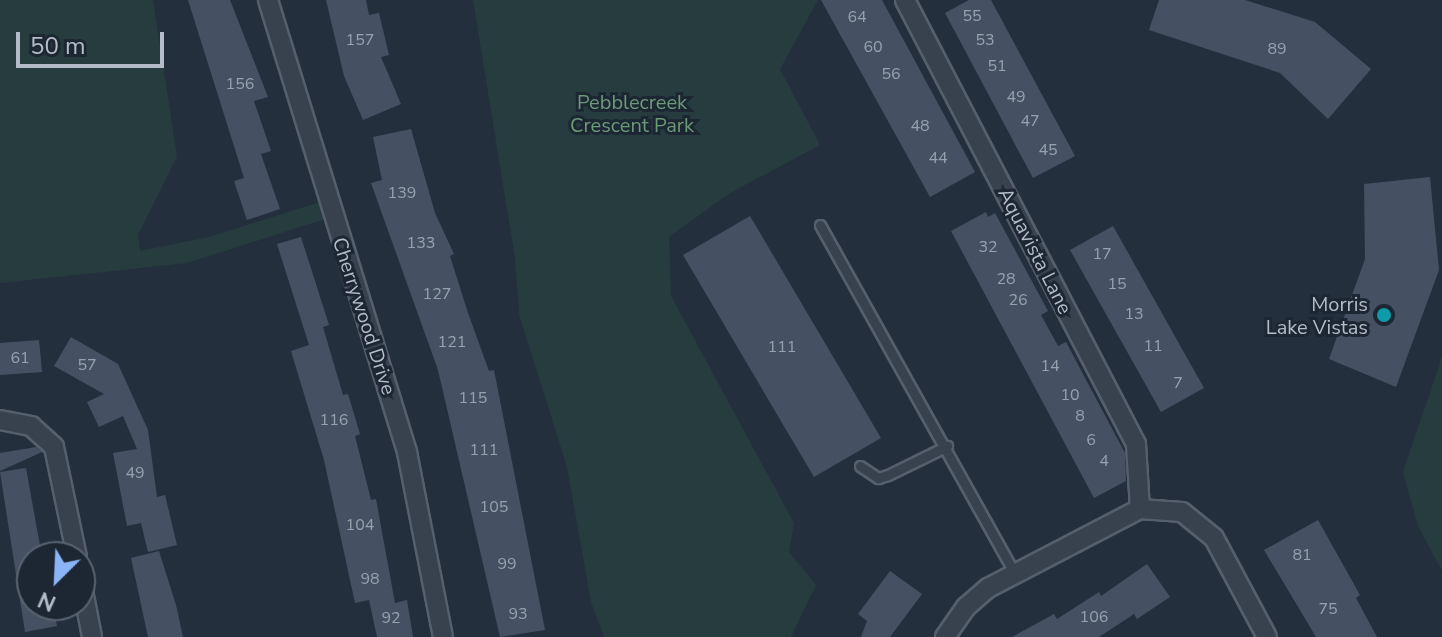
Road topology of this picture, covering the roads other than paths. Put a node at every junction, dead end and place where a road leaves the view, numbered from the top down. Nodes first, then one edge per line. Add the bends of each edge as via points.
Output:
1 (268, 0) edge
2 (905, 0) edge
3 (820, 225) dead end
4 (0, 420) edge
5 (947, 446) junction
6 (860, 466) dead end
7 (1140, 509) junction
8 (74, 541) edge
9 (1014, 572) junction
10 (443, 637) edge
11 (945, 637) edge
12 (1267, 637) edge

1 - 10 street, Cherrywood Drive via 407,452
2 - 7 street, Aquavista Lane via 1136,444
3 - 5 lane
4 - 8 street via 31,426 54,447
5 - 6 lane via 878,478
5 - 9 lane
7 - 9 street
7 - 12 street via 1182,512 1214,538
9 - 11 street via 966,607

